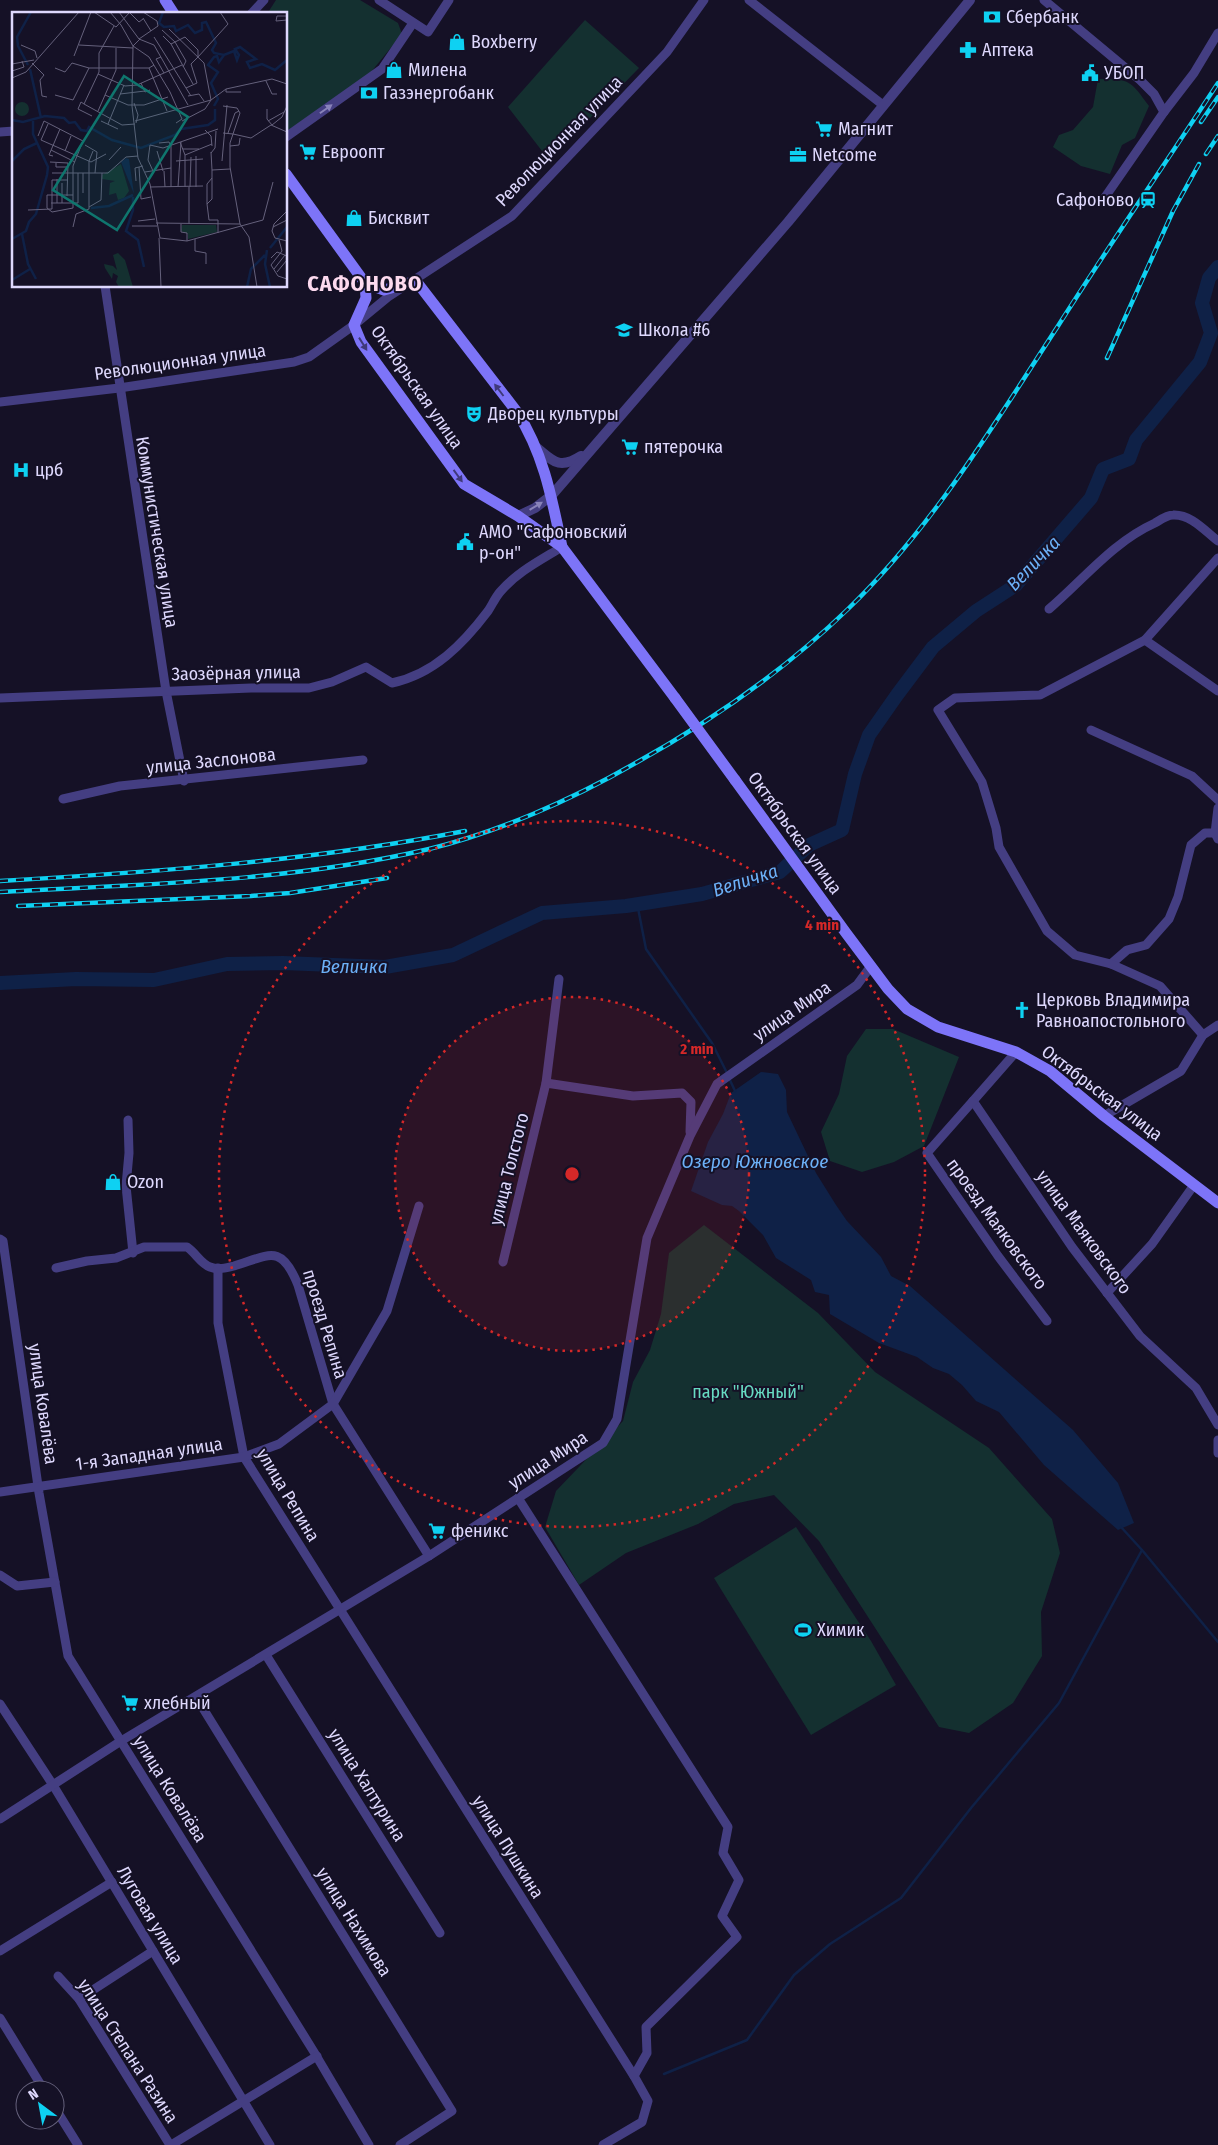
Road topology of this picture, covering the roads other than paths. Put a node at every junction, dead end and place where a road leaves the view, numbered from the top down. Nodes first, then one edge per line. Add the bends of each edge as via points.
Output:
1 (165, 0) edge
2 (264, 0) edge
3 (379, 0) edge
4 (449, 0) edge
5 (704, 0) edge
6 (749, 0) edge
7 (970, 0) edge
8 (1044, 0) edge
9 (173, 12) edge
10 (253, 12) edge
11 (413, 23) junction
12 (1218, 33) edge
13 (883, 105) junction
14 (1164, 112) junction
15 (288, 136) edge
16 (288, 177) edge
17 (1103, 200) dead end
18 (416, 281) junction
19 (366, 283) junction
20 (105, 288) edge
21 (354, 326) junction
22 (118, 388) junction
23 (0, 402) edge
24 (536, 446) junction
25 (592, 448) junction
26 (552, 495) junction
27 (518, 516) junction
28 (1218, 541) edge
29 (562, 547) junction
30 (1218, 558) edge
31 (1049, 609) dead end
32 (1145, 640) junction
33 (166, 691) junction
34 (1218, 691) edge
35 (0, 698) edge
36 (1091, 730) dead end
37 (363, 760) dead end
38 (184, 781) junction
39 (63, 799) dead end
40 (1218, 800) edge
41 (1218, 808) edge
42 (1216, 836) edge
43 (1111, 964) junction
44 (871, 966) junction
45 (559, 978) dead end
46 (1218, 1025) edge
47 (1203, 1035) junction
48 (1016, 1052) junction
49 (546, 1083) junction
50 (973, 1101) junction
51 (1104, 1116) junction
52 (128, 1120) dead end
53 (690, 1136) junction
54 (1194, 1185) junction
55 (1218, 1203) edge
56 (419, 1206) dead end
57 (1, 1240) edge
58 (133, 1253) junction
59 (503, 1262) dead end
60 (56, 1268) dead end
61 (218, 1268) junction
62 (1107, 1293) junction
63 (1047, 1321) dead end
64 (333, 1404) junction
65 (1218, 1425) edge
66 (1218, 1440) edge
67 (1218, 1453) edge
68 (244, 1457) junction
69 (38, 1486) junction
70 (0, 1492) edge
71 (518, 1498) junction
72 (429, 1556) junction
73 (0, 1575) edge
74 (55, 1582) junction
75 (340, 1611) junction
76 (266, 1655) junction
77 (196, 1697) junction
78 (0, 1704) edge
79 (4, 1718) edge
80 (122, 1741) junction
81 (53, 1785) junction
82 (0, 1819) edge
83 (112, 1882) junction
84 (440, 1932) dead end
85 (0, 1951) edge
86 (153, 1951) junction
87 (58, 1976) dead end
88 (79, 1999) junction
89 (0, 2018) edge
90 (317, 2056) junction
91 (634, 2076) junction
92 (38, 2080) edge
93 (243, 2101) junction
94 (65, 2124) edge
95 (78, 2145) edge
96 (170, 2145) edge
97 (270, 2145) edge
98 (369, 2145) edge
99 (400, 2145) edge
100 (603, 2145) edge

1 - 9 main road
2 - 10 street
3 - 11 street
4 - 11 street via 428,32
5 - 18 street, Революционная улица via 667,52 512,216
6 - 13 street
7 - 13 street
8 - 14 street via 1140,80 1154,94
15 -> 11 street via 382,69
12 - 14 street via 1194,73
13 - 25 street via 788,222
14 - 17 street
16 - 19 main road
18 - 19 main road via 384,290
18 - 21 street, Революционная улица via 388,297
24 -> 18 main road, Октябрьская улица via 517,412
19 - 21 main road, Октябрьская улица via 366,298
20 - 22 street, Коммунистическая улица
21 - 22 street, Революционная улица via 309,357 294,362
21 -> 27 main road, Октябрьская улица via 361,342 464,484
22 - 23 street, Революционная улица
22 - 33 street, Коммунистическая улица
24 - 25 street via 561,464
24 - 26 main road, Октябрьская улица
25 - 26 street
27 -> 26 street
26 - 29 main road, Октябрьская улица
27 - 29 main road, Октябрьская улица
28 - 31 street via 1191,519 1172,515 1133,532
29 - 33 street, Заозёрная улица via 520,574 501,591 455,651 412,678 392,683 366,667 309,688
29 - 44 main road, Октябрьская улица, bridge
30 - 32 street
32 - 34 street
32 - 43 street via 1040,695 954,698 938,710 982,782 999,847 1047,932 1075,955
33 - 35 street, Заозёрная улица
33 - 38 street, Коммунистическая улица
36 - 40 street via 1192,776
37 - 38 street, улица Заслонова
38 - 39 street, улица Заслонова via 120,786
41 - 42 street
42 - 43 street via 1205,833 1191,845 1169,919 1146,945 1127,950
43 - 47 street via 1160,986
44 - 48 main road, Октябрьская улица via 907,1009 938,1027
44 - 53 street, улица Мира via 857,985 717,1084
45 - 49 street, улица Толстого
46 - 47 street
47 - 51 street via 1181,1071
48 - 50 street
48 - 51 main road, Октябрьская улица via 1050,1071
49 - 53 street via 633,1096 682,1093 691,1102
49 - 59 street, улица Толстого
50 - 62 street, улица Маяковского
50 - 63 street, проезд Маяковского via 927,1153
51 - 54 main road, Октябрьская улица
52 - 58 street via 126,1186
53 - 71 street, улица Мира via 647,1238 617,1419 603,1444
54 - 55 main road, Октябрьская улица
54 - 62 street via 1152,1244
56 - 64 street via 387,1311
57 - 69 street, улица Ковалёва
58 - 60 street
58 - 61 street via 144,1248 187,1247 200,1261
61 - 64 street, проезд Репина via 277,1255 290,1266
61 - 68 street, улица Репина via 218,1323
62 - 65 street, улица Маяковского via 1140,1336 1196,1388
64 - 68 street via 280,1444
64 - 72 street, проезд Репина
66 - 67 street
68 - 69 street, 1-я Западная улица
68 - 75 street, улица Репина
69 - 70 street, 1-я Западная улица
69 - 74 street, улица Ковалёва
71 - 72 street, улица Мира
71 - 91 street via 728,1827 723,1853 739,1880 722,1916 737,1937 646,2027 647,2053
72 - 75 street, улица Мира
73 - 74 street via 17,1586
74 - 80 street, улица Ковалёва via 68,1656
75 - 76 street, улица Мира
75 - 91 street, улица Пушкина
76 - 77 street, улица Мира
76 - 84 street, улица Халтурина
77 - 80 street, улица Мира
77 - 99 street, улица Нахимова via 452,2111
78 - 79 street, Луговая улица
79 - 81 street, Луговая улица
80 - 81 street, улица Мира
80 - 90 street, улица Ковалёва
81 - 82 street, улица Мира
81 - 83 street, Луговая улица
83 - 85 street
83 - 86 street, Луговая улица
86 - 88 street
86 - 93 street, Луговая улица
87 - 88 street, улица Степана Разина
88 - 96 street, улица Степана Разина
89 - 92 street
90 - 93 street
90 - 98 street, улица Ковалёва
91 - 100 street, улица Пушкина via 648,2101 642,2122
93 - 96 street
93 - 97 street, Луговая улица
94 - 95 street

